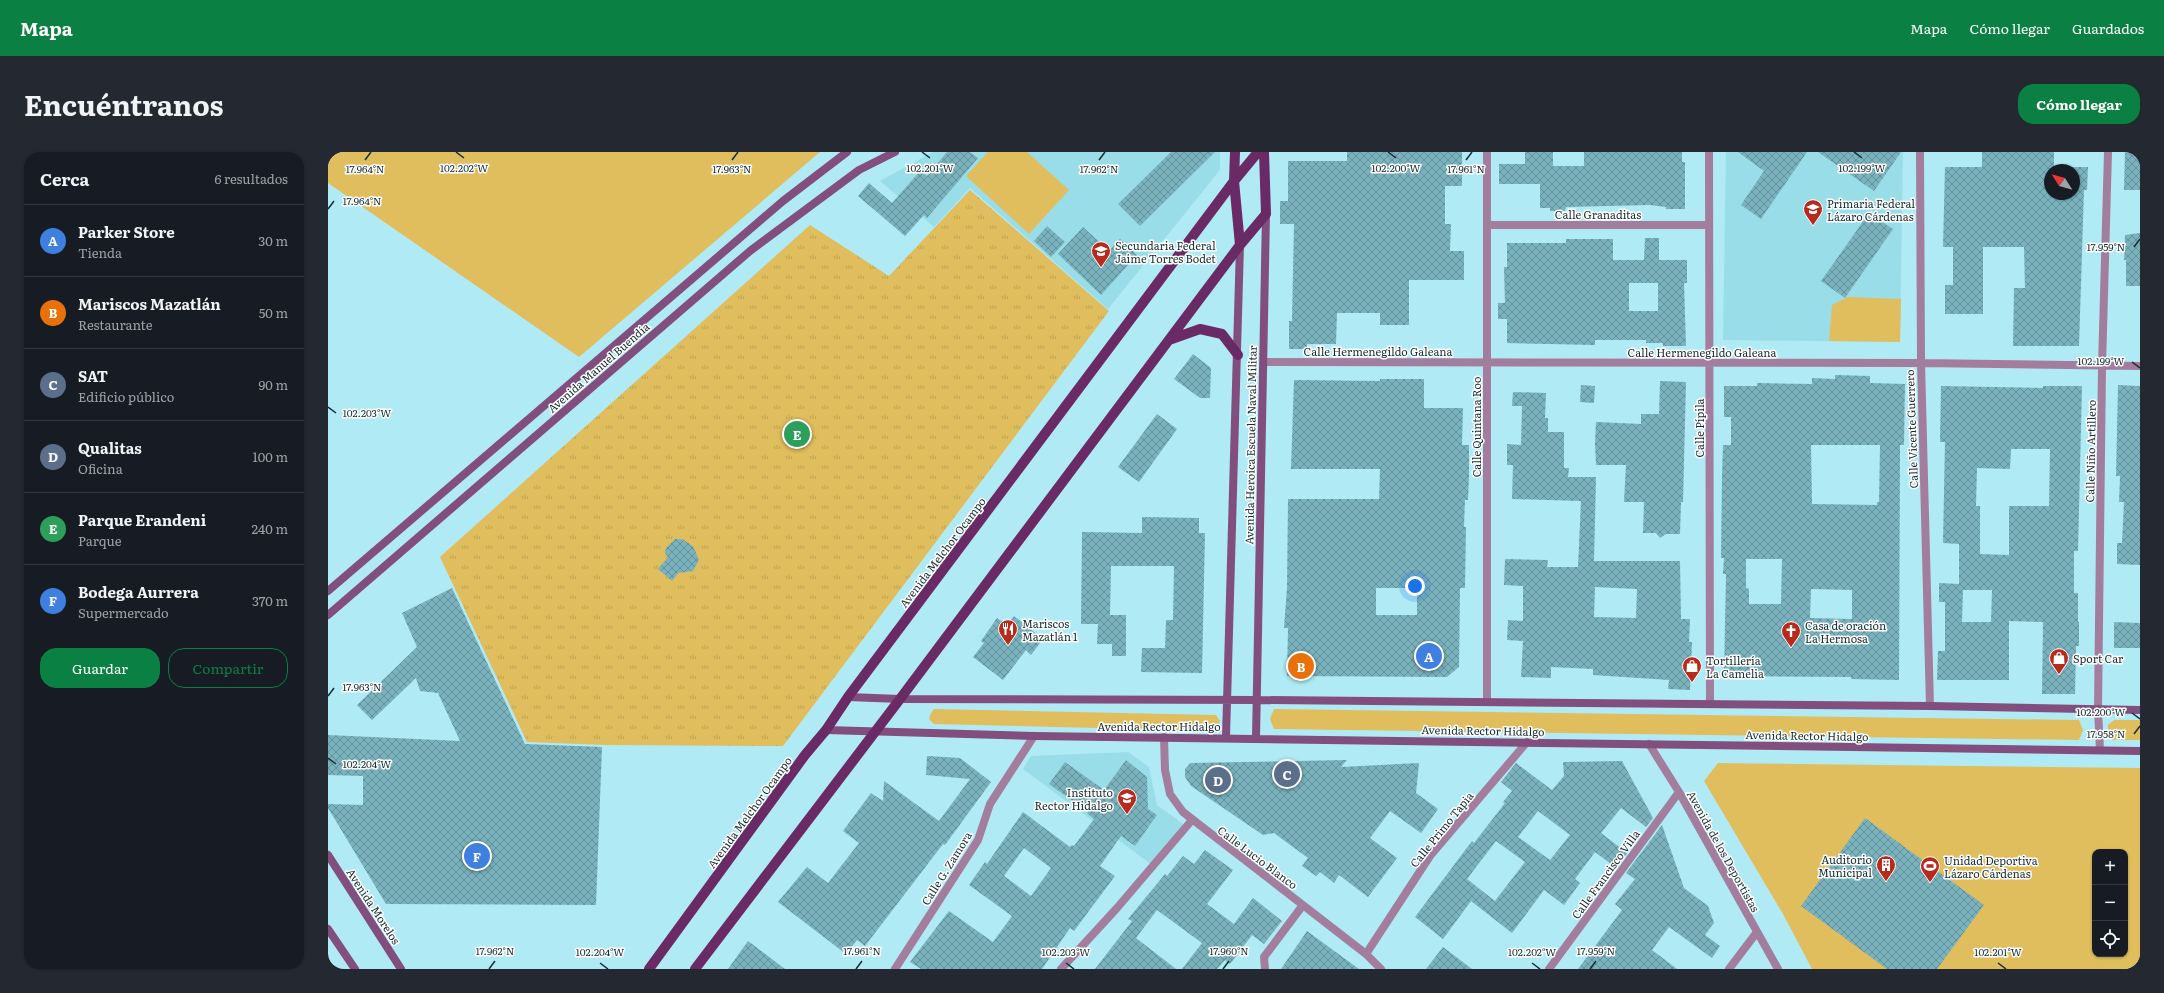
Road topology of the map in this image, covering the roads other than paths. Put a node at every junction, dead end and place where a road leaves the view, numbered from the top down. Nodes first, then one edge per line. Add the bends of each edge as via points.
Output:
1 (847, 152) edge
2 (895, 152) edge
3 (1235, 152) edge
4 (1258, 152) edge
5 (1264, 152) edge
6 (1487, 152) edge
7 (1709, 152) edge
8 (1920, 152) edge
9 (2108, 152) edge
10 (1234, 181) junction
11 (1266, 214) junction
12 (1487, 225) junction
13 (1709, 225) junction
14 (1240, 245) junction
15 (1169, 340) junction
16 (1238, 355) junction
17 (1264, 362) junction
18 (1487, 362) junction
19 (1710, 363) junction
20 (1921, 363) junction
21 (2102, 366) junction
22 (2140, 366) edge
23 (328, 591) edge
24 (328, 615) edge
25 (848, 697) junction
26 (900, 699) junction
27 (1227, 700) junction
28 (1257, 700) junction
29 (1487, 702) junction
30 (1710, 704) junction
31 (1930, 706) junction
32 (2098, 710) junction
33 (2140, 710) edge
34 (826, 730) junction
35 (874, 732) junction
36 (1034, 736) junction
37 (1164, 737) junction
38 (1226, 737) junction
39 (1256, 738) junction
40 (1527, 742) junction
41 (1649, 744) junction
42 (2100, 750) junction
43 (2140, 751) edge
44 (1679, 792) junction
45 (1192, 820) junction
46 (328, 855) edge
47 (1303, 905) junction
48 (328, 929) edge
49 (1757, 932) junction
50 (1366, 954) junction
51 (355, 969) edge
52 (401, 969) edge
53 (649, 969) edge
54 (695, 969) edge
55 (895, 969) edge
56 (1061, 969) edge
57 (1265, 969) edge
58 (1381, 969) edge
59 (1549, 969) edge
60 (1728, 969) edge
61 (1778, 969) edge

1 - 23 street, Avenida Manuel Buendía via 783,202
2 - 24 street, Avenida Manuel Buendía via 858,170 750,251
3 - 10 main road, Avenida Heroica Escuela Naval Militar
4 - 10 main road, Avenida Melchor Ocampo
5 - 11 main road, Avenida Heroica Escuela Naval Militar
6 - 12 street, Calle Quintana Roo
7 - 13 street, Calle Pípila
8 - 20 street, Calle Vicente Guerrero
9 - 21 street, Calle Niño Artillero
10 - 14 main road, Avenida Heroica Escuela Naval Militar
10 - 25 main road, Avenida Melchor Ocampo
11 - 14 main road
11 - 17 street, Avenida Heroica Escuela Naval Militar
12 - 13 street, Calle Granaditas
12 - 18 street, Calle Quintana Roo
13 - 19 street, Calle Pípila
14 - 15 main road
14 - 16 street, Avenida Heroica Escuela Naval Militar
15 - 16 main road via 1200,328 1222,334
15 - 26 main road
16 - 27 street, Avenida Heroica Escuela Naval Militar
17 - 18 street, Calle Hermenegildo Galeana
17 - 28 street, Avenida Heroica Escuela Naval Militar
18 - 19 street, Calle Hermenegildo Galeana
18 - 29 street, Calle Quintana Roo
19 - 20 street, Calle Hermenegildo Galeana
19 - 30 street, Calle Pípila
20 - 21 street, Calle Hermenegildo Galeana
20 - 31 street, Calle Vicente Guerrero
21 - 22 street, Calle Hermenegildo Galeana
21 - 32 street, Calle Niño Artillero
25 - 26 street
25 - 34 main road, Avenida Melchor Ocampo
26 - 27 street
26 - 35 main road
27 - 28 street
27 - 38 street, Avenida Heroica Escuela Naval Militar
28 - 29 street
28 - 39 street, Avenida Heroica Escuela Naval Militar
29 - 30 street
30 - 31 street
31 - 32 street
32 - 33 street
32 - 42 street, Calle Niño Artillero
34 - 35 street, Avenida Rector Hidalgo
34 - 53 main road, Avenida Melchor Ocampo
35 - 36 street, Avenida Rector Hidalgo
35 - 54 main road
36 - 37 street, Avenida Rector Hidalgo
36 - 55 street, Calle G. Zamora via 990,804 978,840
37 - 38 street, Avenida Rector Hidalgo
37 - 45 street, Calle Lucio Blanco via 1165,770 1170,794
38 - 39 street, Avenida Rector Hidalgo
39 - 40 street, Avenida Rector Hidalgo
40 - 41 street, Avenida Rector Hidalgo
40 - 50 street, Calle Primo Tapia via 1430,856
41 - 42 street, Avenida Rector Hidalgo
41 - 44 street, Avenida de los Deportistas
42 - 43 street, Avenida Rector Hidalgo
44 - 49 street, Avenida de los Deportistas
44 - 59 street, Calle Francisco Villa
45 - 47 street, Calle Lucio Blanco
45 - 56 street
46 - 52 street, Avenida Morelos
47 - 50 street, Calle Lucio Blanco
47 - 57 street via 1264,957
48 - 51 street
49 - 60 street
49 - 61 street, Avenida de los Deportistas
50 - 58 street, Calle Lucio Blanco

